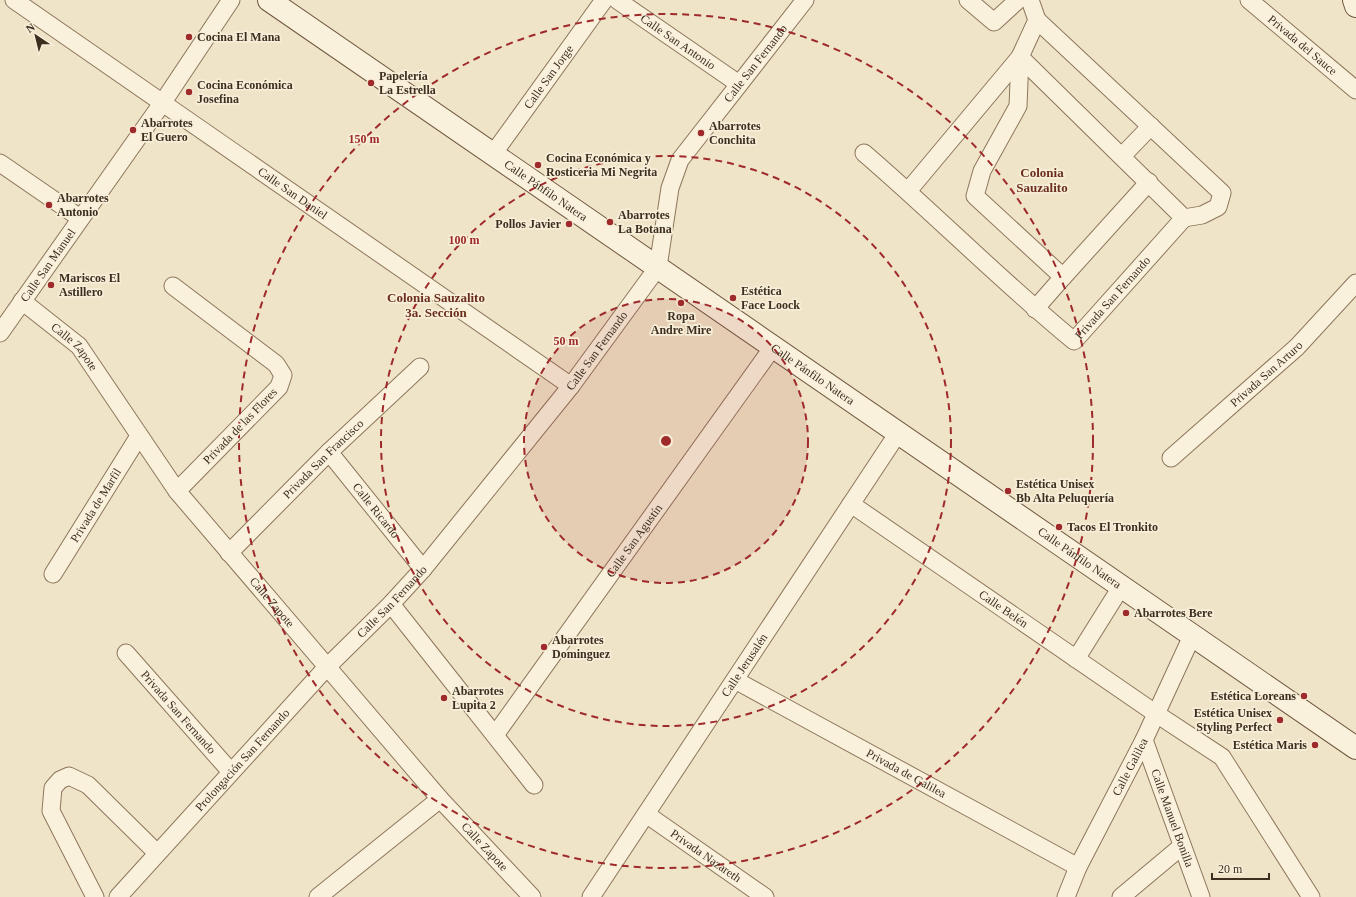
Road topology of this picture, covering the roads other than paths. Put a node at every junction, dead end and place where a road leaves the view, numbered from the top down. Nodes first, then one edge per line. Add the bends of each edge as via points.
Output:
1 (14, 0) edge
2 (231, 0) edge
3 (269, 0) edge
4 (604, 0) edge
5 (617, 0) edge
6 (806, 0) edge
7 (968, 0) edge
8 (1018, 0) edge
9 (1030, 0) edge
10 (1249, 0) edge
11 (1354, 0) edge
12 (1356, 6) edge
13 (1037, 20) junction
14 (1020, 57) junction
15 (739, 84) junction
16 (1356, 90) edge
17 (162, 102) junction
18 (1150, 126) junction
19 (864, 153) dead end
20 (493, 154) junction
21 (1122, 156) junction
22 (0, 163) edge
23 (1149, 182) junction
24 (908, 191) junction
25 (80, 218) junction
26 (1184, 218) junction
27 (658, 267) junction
28 (1063, 277) junction
29 (1356, 283) edge
30 (173, 286) dead end
31 (22, 301) junction
32 (1035, 309) junction
33 (0, 333) edge
34 (774, 347) junction
35 (420, 367) dead end
36 (571, 386) junction
37 (898, 433) junction
38 (139, 436) junction
39 (329, 452) junction
40 (1171, 458) dead end
41 (177, 491) junction
42 (851, 504) junction
43 (229, 553) junction
44 (423, 569) junction
45 (53, 574) dead end
46 (1121, 586) junction
47 (391, 604) junction
48 (1192, 636) junction
49 (126, 653) dead end
50 (1076, 658) junction
51 (326, 668) junction
52 (735, 680) junction
53 (1155, 714) junction
54 (495, 735) junction
55 (1144, 740) junction
56 (1356, 748) edge
57 (231, 772) junction
58 (534, 785) dead end
59 (440, 799) junction
60 (646, 814) junction
61 (1182, 846) junction
62 (158, 853) junction
63 (1078, 867) junction
64 (95, 897) edge
65 (118, 897) edge
66 (318, 897) edge
67 (532, 897) edge
68 (591, 897) edge
69 (765, 897) edge
70 (1066, 897) edge
71 (1121, 897) edge
72 (1200, 897) edge
73 (1311, 897) edge

1 - 17 street, Calle San Daniel
2 - 17 street, Calle San Manuel
3 - 20 main road, Calle Pánfilo Natera
4 - 20 street, Calle San Jorge
5 - 15 street, Calle San Antonio
6 - 15 street, Calle San Fernando
7 - 8 street via 994,22
9 - 13 street
10 - 16 street, Privada del Sauce
11 - 12 main road
13 - 14 street
13 - 18 street
14 - 21 street
14 - 24 street
14 - 28 street via 1018,106 982,171 975,196
15 - 27 street, Calle San Fernando via 680,160 670,188
17 - 25 street, Calle San Manuel
17 - 36 street, Calle San Daniel
18 - 21 street
18 - 26 street via 1222,193 1218,207 1202,215
19 - 24 street, Privada San Fernando
20 - 27 main road, Calle Pánfilo Natera
21 - 23 street
22 - 25 street
23 - 26 street
23 - 28 street
24 - 32 street, Privada San Fernando
25 - 31 street, Calle San Manuel
26 - 32 street, Privada San Fernando via 1074,341
27 - 34 main road, Calle Pánfilo Natera
27 - 36 street, Calle San Fernando
28 - 32 street
29 - 40 street, Privada San Arturo via 1297,347
30 - 41 street, Privada de las Flores via 276,364 283,374 279,387
31 - 33 street, Calle San Manuel
31 - 38 street, Calle Zapote via 79,346
34 - 37 main road, Calle Pánfilo Natera
34 - 54 street, Calle San Agustín
35 - 39 street, Privada San Francisco
36 - 44 street, Calle San Fernando
37 - 42 street, Calle Jerusalén
37 - 46 main road, Calle Pánfilo Natera
38 - 41 street, Calle Zapote
38 - 45 street, Privada de Marfil
39 - 43 street, Privada San Francisco
39 - 44 street, Calle Ricardo
41 - 43 street, Calle Zapote
42 - 50 street, Calle Belén
42 - 52 street, Calle Jerusalén
43 - 51 street, Calle Zapote
44 - 47 street, Calle San Fernando
46 - 48 main road, Calle Pánfilo Natera
46 - 50 street
47 - 51 street, Calle San Fernando
47 - 54 street
48 - 53 street, Calle Galilea
48 - 56 main road, Calle Pánfilo Natera
49 - 57 street, Privada San Fernando
50 - 53 street, Calle Belén
51 - 57 street, Prolongación San Fernando
51 - 59 street, Calle Zapote
52 - 60 street, Calle Jerusalén
52 - 63 street, Privada de Galilea
53 - 55 street, Calle Galilea
53 - 73 street, Calle Belén via 1222,757
54 - 58 street
55 - 61 street, Calle Manuel Bonilla
55 - 63 street, Calle Galilea
57 - 62 street, Prolongación San Fernando
59 - 66 street
59 - 67 street, Calle Zapote
60 - 68 street, Calle Jerusalén
60 - 69 street, Privada Nazareth
61 - 71 street
61 - 72 street, Calle Manuel Bonilla
62 - 64 street via 88,785 69,776 60,780 54,788 51,811
62 - 65 street, Prolongación San Fernando
63 - 70 street, Calle Galilea

